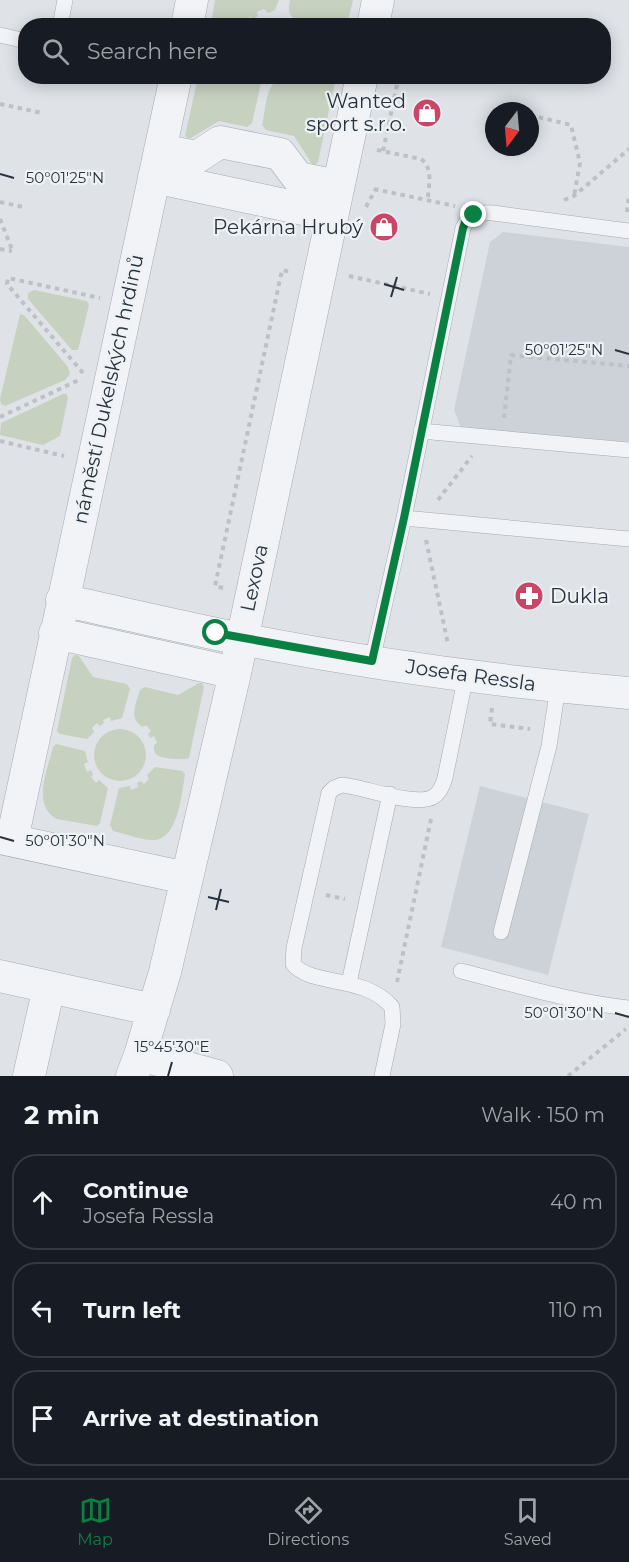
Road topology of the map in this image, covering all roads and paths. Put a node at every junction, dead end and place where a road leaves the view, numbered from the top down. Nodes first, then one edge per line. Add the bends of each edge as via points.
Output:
1 (65, 0) edge
2 (192, 0) edge
3 (378, 0) edge
4 (62, 18) edge
5 (189, 18) edge
6 (375, 18) edge
7 (0, 35) edge
8 (18, 39) edge
9 (174, 84) edge
10 (360, 84) edge
11 (397, 84) edge
12 (0, 104) edge
13 (42, 113) dead end
14 (539, 118) edge
15 (347, 143) junction
16 (629, 149) edge
17 (383, 151) junction
18 (157, 164) junction
19 (334, 200) junction
20 (428, 200) junction
21 (0, 202) edge
22 (23, 207) dead end
23 (474, 215) junction
24 (0, 219) edge
25 (629, 231) edge
26 (0, 249) edge
27 (282, 270) dead end
28 (340, 274) dead end
29 (448, 298) junction
30 (111, 300) dead end
31 (629, 366) edge
32 (0, 417) edge
33 (504, 420) dead end
34 (421, 431) junction
35 (486, 437) junction
36 (0, 441) edge
37 (629, 450) edge
38 (66, 456) dead end
39 (404, 518) junction
40 (422, 520) junction
41 (629, 539) edge
42 (215, 586) dead end
43 (62, 600) junction
44 (55, 633) junction
45 (242, 639) junction
46 (449, 648) dead end
47 (372, 661) junction
48 (235, 673) junction
49 (466, 675) junction
50 (558, 687) junction
51 (629, 693) edge
52 (493, 704) dead end
53 (551, 732) junction
54 (390, 795) junction
55 (435, 796) junction
56 (6, 839) edge
57 (186, 878) junction
58 (307, 890) junction
59 (366, 904) junction
60 (501, 932) dead end
61 (460, 971) dead end
62 (0, 976) edge
63 (349, 983) junction
64 (49, 987) junction
65 (392, 1007) junction
66 (629, 1008) edge
67 (154, 1010) junction
68 (629, 1027) edge
69 (136, 1065) edge
70 (29, 1076) edge
71 (217, 1076) edge
72 (382, 1076) edge
73 (568, 1076) edge

1 - 4 lane
2 - 5 street
3 - 6 street
7 - 8 lane
9 - 18 street, náměstí Dukelských hrdinů
10 - 15 street, Lexova
11 - 17 path
12 - 13 path
14 - 16 path via 571,125 580,163 574,196
15 - 17 path
15 - 19 street, Lexova
17 - 20 path via 421,159 427,164
18 - 19 street
18 - 19 street via 197,157 220,142 280,154 298,178
18 - 43 street, náměstí Dukelských hrdinů
19 - 20 path via 365,188
19 - 45 street, Lexova
20 - 23 path
21 - 22 path
23 - 25 lane via 493,213
23 - 29 lane via 463,228
24 - 26 path via 13,252
27 - 42 path
28 - 29 path
29 - 34 lane
30 - 32 path via 8,278 7,284 86,376
31 - 33 path via 511,355
34 - 35 lane
34 - 39 lane
35 - 37 lane
35 - 40 path
36 - 38 path
39 - 40 lane
39 - 47 lane
40 - 41 lane
40 - 46 path
43 - 44 street, náměstí Dukelských hrdinů
43 - 45 street
44 - 48 street
44 - 56 street, náměstí Dukelských hrdinů
45 - 47 street, Josefa Ressla
45 - 48 street, Lexova
47 - 49 street, Josefa Ressla
48 - 57 street, Lexova
49 - 50 street, Josefa Ressla
49 - 55 lane via 445,778
50 - 51 street, Josefa Ressla
50 - 53 lane
52 - 53 path via 490,724
53 - 60 lane
54 - 55 lane via 416,801
54 - 58 lane via 342,785 329,793
54 - 59 lane
55 - 65 path
56 - 57 street
57 - 67 street, Lexova
58 - 59 path
58 - 63 lane via 293,964 306,974
59 - 63 lane
61 - 66 lane
62 - 64 street
63 - 65 lane via 373,991
64 - 67 street
64 - 70 street
65 - 72 lane via 393,1024
67 - 69 street, Lexova
68 - 73 path
69 - 71 street

